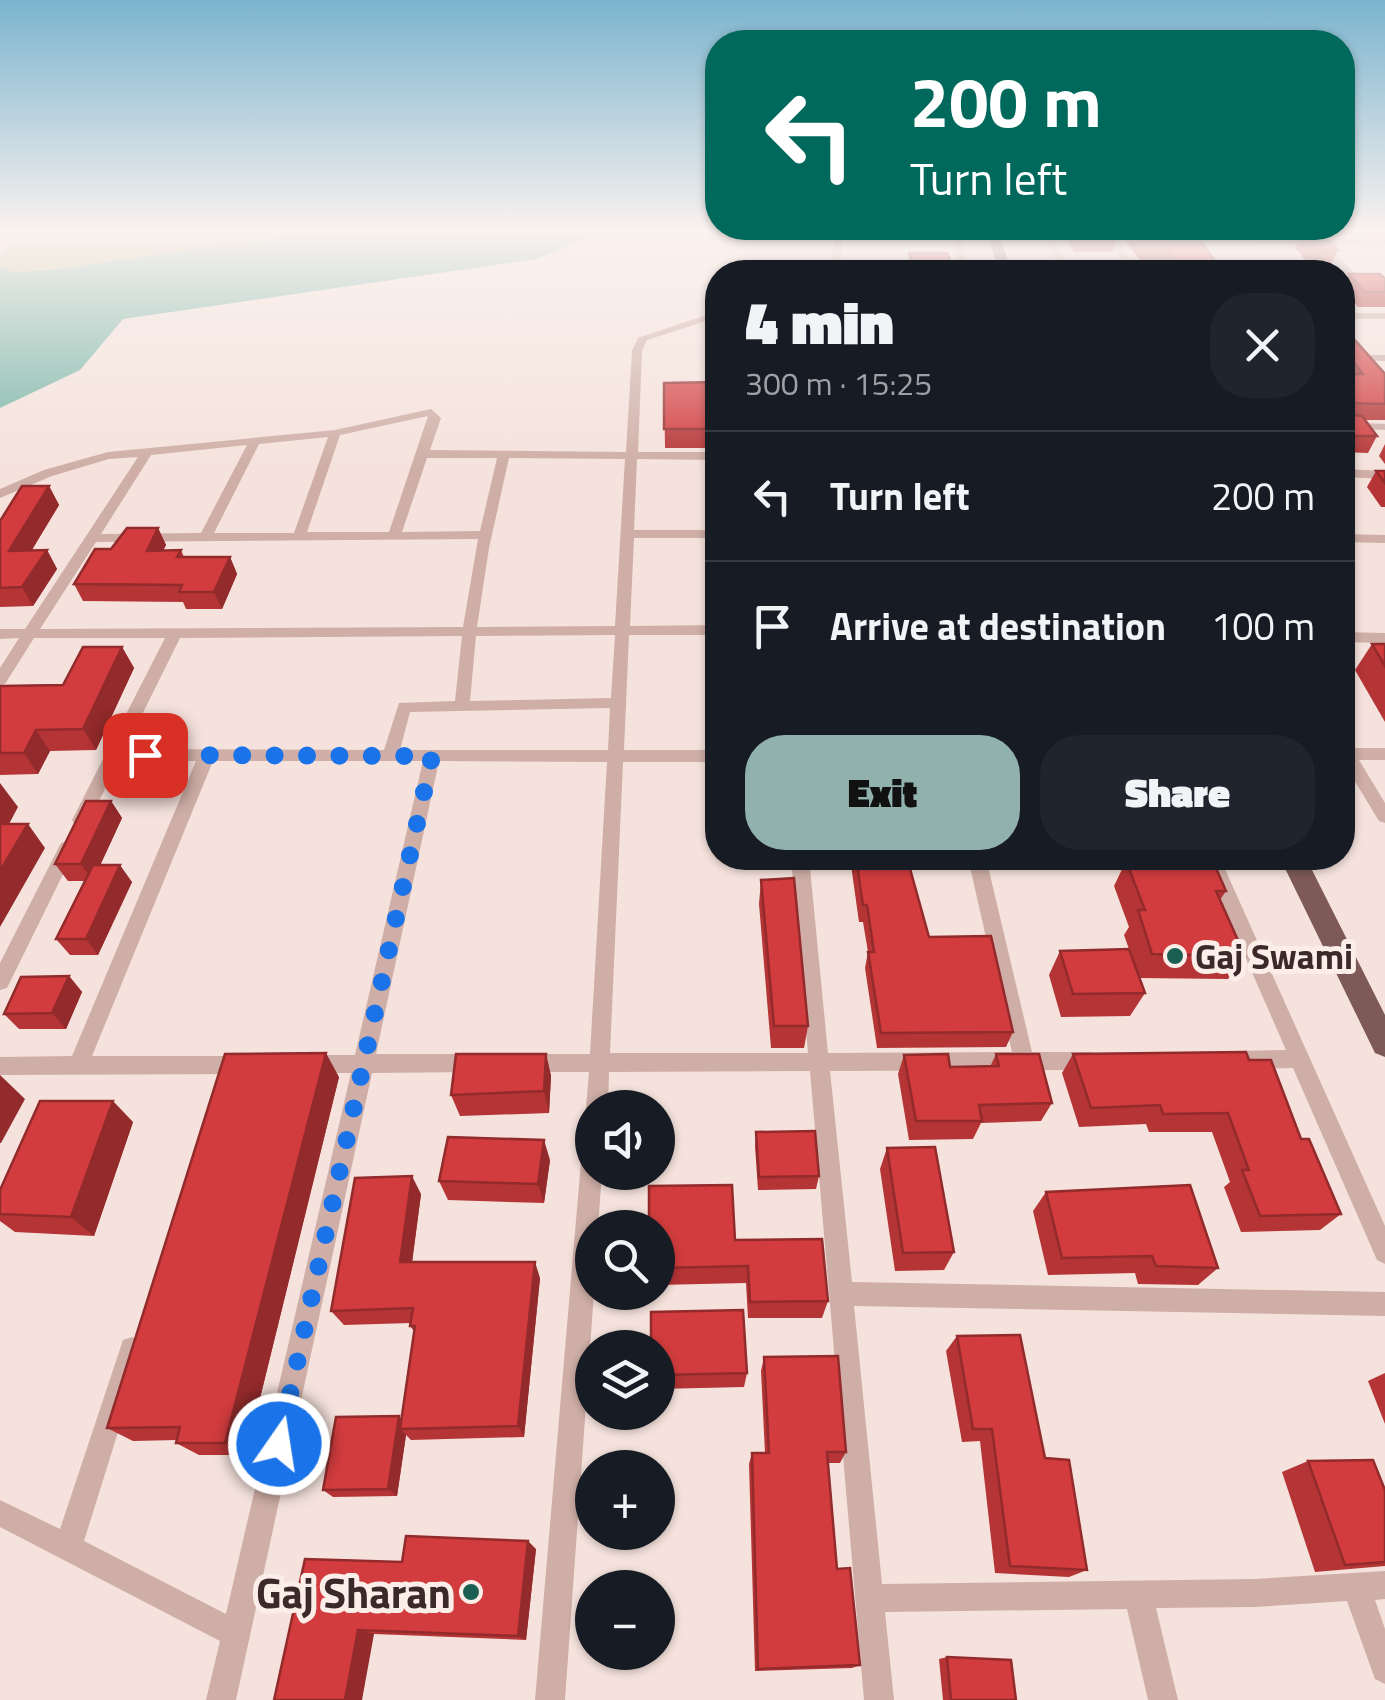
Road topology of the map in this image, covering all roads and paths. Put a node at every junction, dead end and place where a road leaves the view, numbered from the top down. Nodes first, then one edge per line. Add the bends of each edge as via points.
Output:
1 (1355, 316) edge
2 (1385, 316) edge
3 (705, 318) edge
4 (1355, 351) edge
5 (1360, 358) junction
6 (1385, 358) edge
7 (1368, 368) edge
8 (1355, 425) edge
9 (1385, 426) edge
10 (335, 433) junction
11 (255, 441) junction
12 (147, 452) junction
13 (422, 454) junction
14 (504, 455) junction
15 (705, 456) edge
16 (632, 457) junction
17 (1355, 474) edge
18 (1385, 475) edge
19 (0, 494) edge
20 (627, 534) junction
21 (705, 534) edge
22 (483, 535) junction
23 (394, 536) junction
24 (206, 537) junction
25 (299, 537) junction
26 (92, 538) junction
27 (1355, 538) edge
28 (1385, 539) edge
29 (705, 630) edge
30 (623, 631) junction
31 (468, 632) junction
32 (175, 633) junction
33 (0, 634) edge
34 (30, 634) junction
35 (1355, 637) edge
36 (1385, 638) edge
37 (0, 680) edge
38 (618, 703) junction
39 (462, 706) junction
40 (1355, 751) edge
41 (1385, 754) edge
42 (114, 755) junction
43 (207, 755) junction
44 (390, 756) junction
45 (432, 756) junction
46 (615, 756) junction
47 (705, 756) edge
48 (1355, 767) edge
49 (1385, 817) edge
50 (801, 870) edge
51 (981, 870) edge
52 (1216, 870) edge
53 (1300, 870) edge
54 (0, 982) edge
55 (1385, 1044) edge
56 (1221, 1060) edge
57 (1300, 1060) junction
58 (1103, 1061) edge
59 (600, 1062) junction
60 (1024, 1062) junction
61 (819, 1063) junction
62 (364, 1064) junction
63 (0, 1066) edge
64 (78, 1066) junction
65 (598, 1090) edge
66 (590, 1190) edge
67 (1385, 1252) edge
68 (841, 1294) junction
69 (1385, 1304) edge
70 (140, 1325) edge
71 (0, 1514) edge
72 (68, 1548) junction
73 (1371, 1586) edge
74 (1138, 1594) junction
75 (869, 1598) junction
76 (236, 1635) junction
77 (1385, 1668) edge
78 (222, 1700) edge
79 (550, 1700) edge
80 (880, 1700) edge
81 (1163, 1700) edge

1 - 2 street
3 - 16 street via 638,343
4 - 5 street
5 - 6 street
5 - 7 street
8 - 9 street
10 - 11 street
10 - 13 street via 431,412 435,418
10 - 25 street
11 - 12 street
11 - 24 street
12 - 19 street via 78,462
12 - 26 street
13 - 14 street
13 - 23 street
14 - 16 street
14 - 22 street
15 - 16 street
16 - 20 street
17 - 18 street
20 - 21 street
20 - 30 street
22 - 23 street
22 - 31 street
23 - 25 street
24 - 25 street
24 - 26 street
26 - 34 street
27 - 28 street
29 - 30 street
30 - 31 street
30 - 38 street
31 - 32 street
31 - 39 street
32 - 34 street
32 - 42 street
33 - 34 street
34 - 37 street
35 - 36 street
38 - 39 street
38 - 46 street
39 - 44 street via 404,707
40 - 41 street
42 - 43 street
42 - 54 street
43 - 44 street
43 - 64 street
44 - 45 street
45 - 46 street
45 - 62 street
46 - 47 street
46 - 59 street
48 - 49 street
50 - 61 street
51 - 60 street
52 - 57 street
53 - 55 main road
56 - 57 street
57 - 67 street
58 - 60 street
59 - 61 street
59 - 62 street
59 - 65 street
60 - 61 street
61 - 68 street
62 - 64 street via 274,1065 221,1074
62 - 76 street
63 - 64 street
66 - 79 street
68 - 69 street
68 - 75 street
70 - 72 street
71 - 72 street
72 - 76 street
73 - 74 street
73 - 77 street
74 - 75 street
74 - 81 street
75 - 80 street
76 - 78 street

